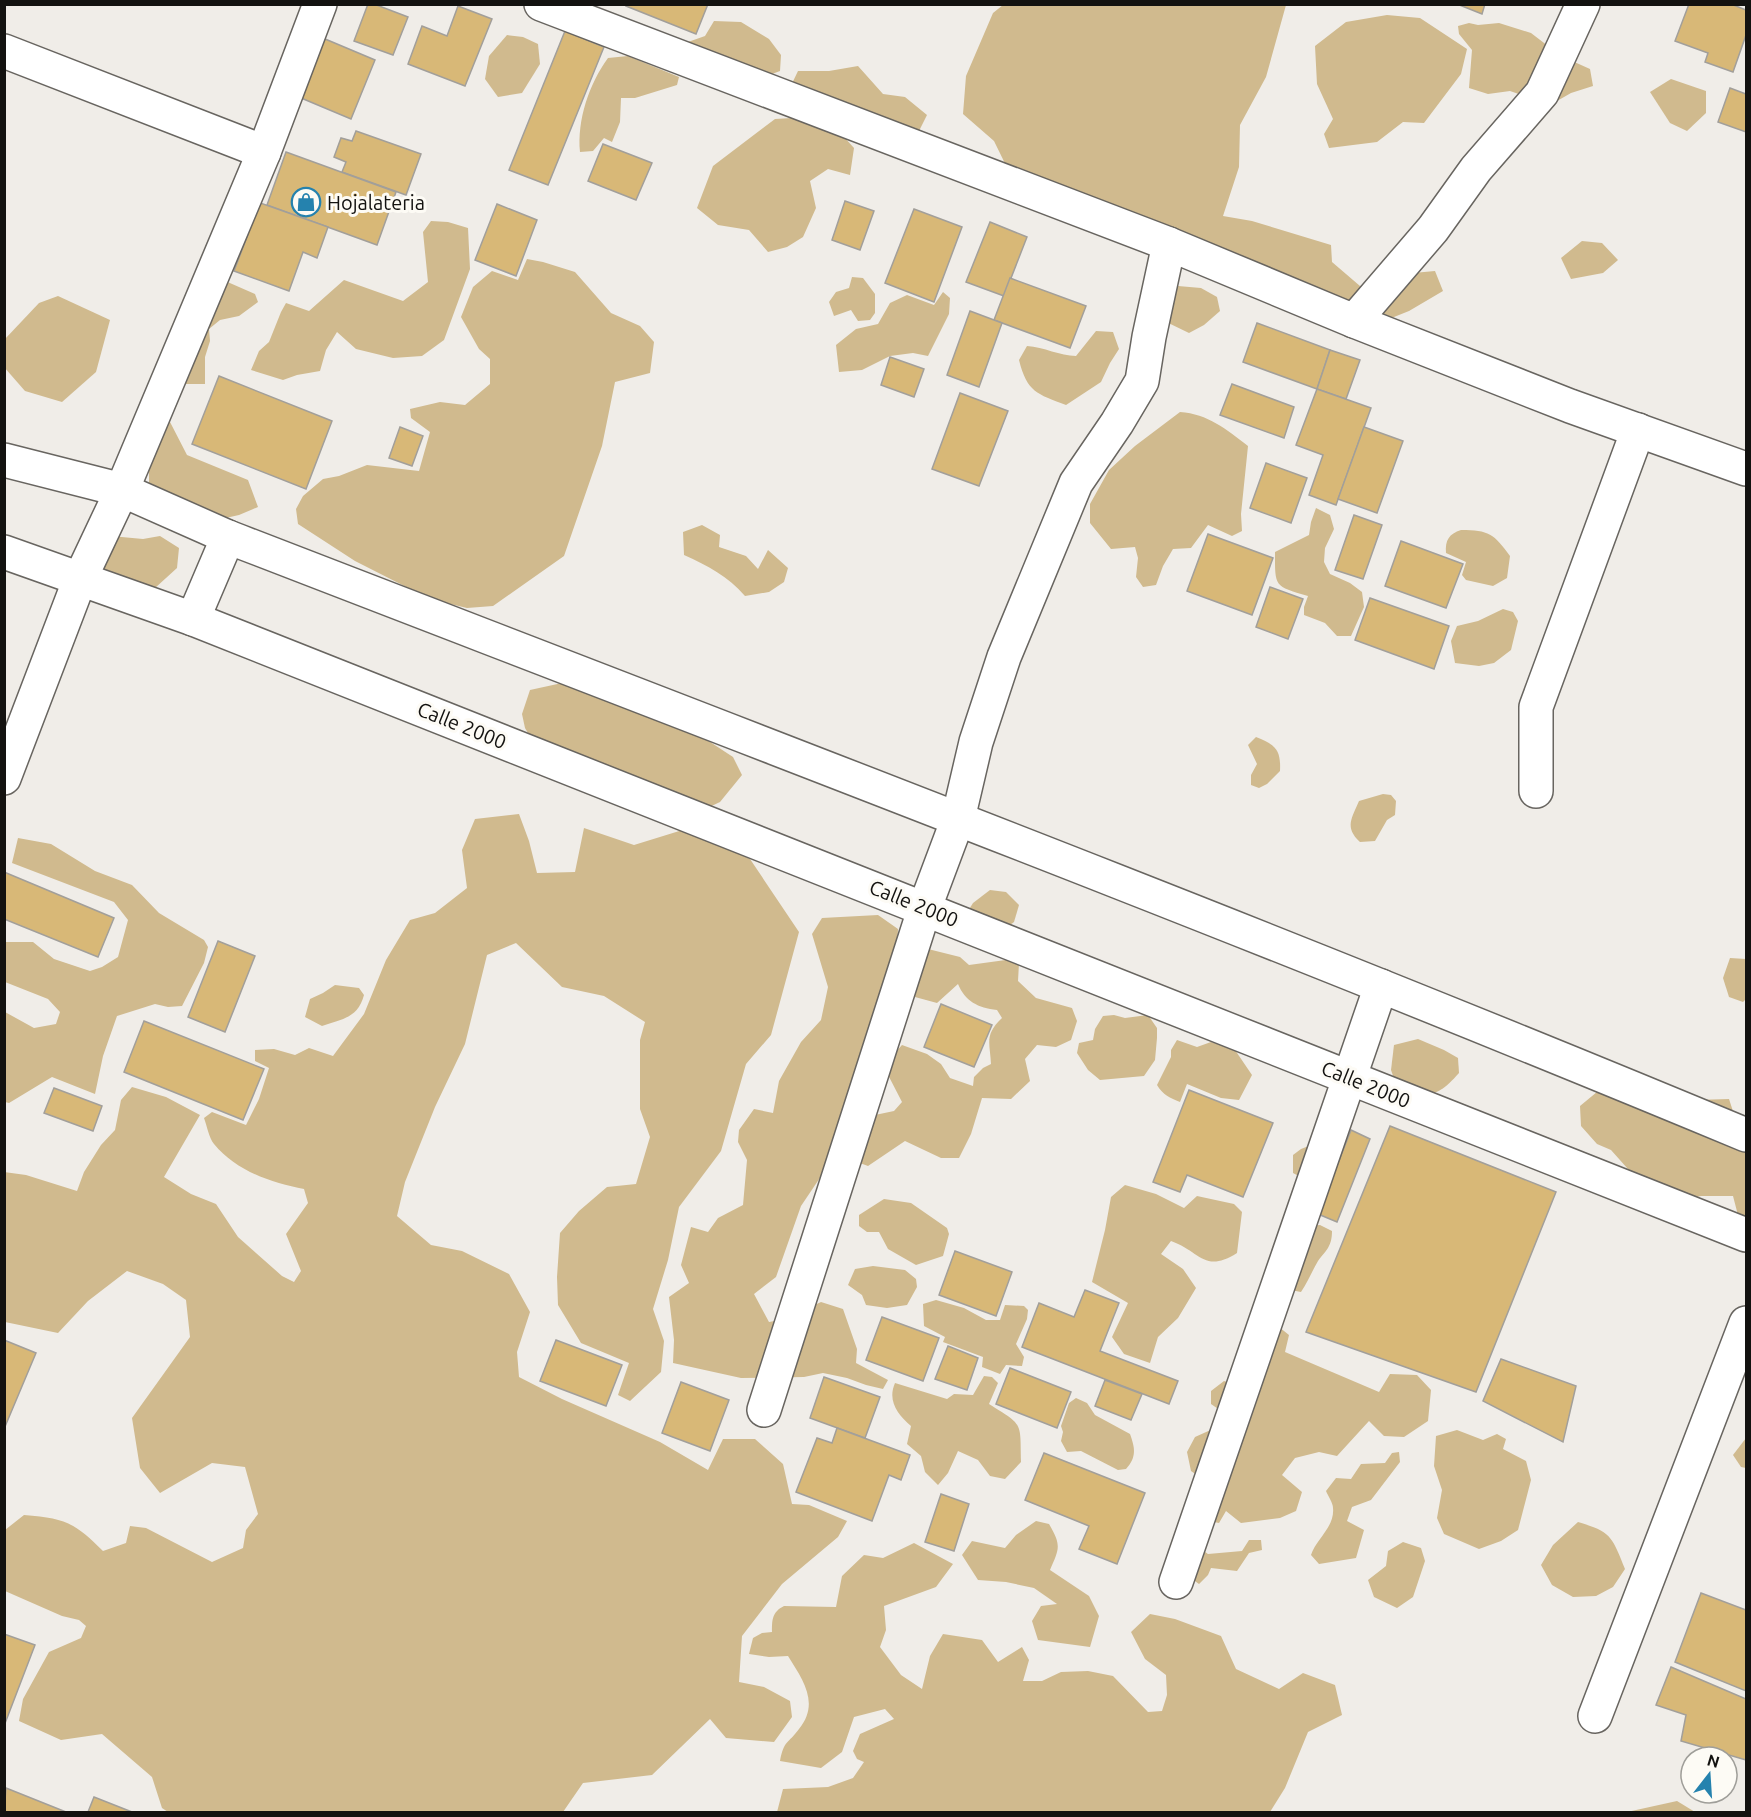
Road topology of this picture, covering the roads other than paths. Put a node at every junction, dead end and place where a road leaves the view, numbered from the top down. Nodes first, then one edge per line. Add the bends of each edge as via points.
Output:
1 (320, 4) edge
2 (541, 4) edge
3 (1582, 4) edge
4 (4, 51) edge
5 (264, 152) junction
6 (1169, 244) junction
7 (1354, 321) junction
8 (1638, 430) junction
9 (5, 460) edge
10 (1746, 469) edge
11 (122, 490) junction
12 (228, 537) junction
13 (11, 549) edge
14 (80, 579) junction
15 (193, 619) junction
16 (4, 778) edge
17 (1536, 791) dead end
18 (958, 819) junction
19 (925, 908) junction
20 (1382, 986) junction
21 (1351, 1078) junction
22 (1746, 1135) edge
23 (1746, 1235) edge
24 (1746, 1323) edge
25 (764, 1410) dead end
26 (1176, 1582) dead end
27 (1595, 1716) dead end

1 - 5 street
2 - 6 street
3 - 7 street via 1542,93
4 - 5 street
5 - 11 street
6 - 7 street
6 - 18 street via 1142,381 1076,483 1004,657 976,742
7 - 8 street
8 - 10 street
8 - 17 street via 1536,707
9 - 11 street
11 - 12 street
11 - 14 street
12 - 15 street
12 - 18 street
13 - 14 street, Calle 2000
14 - 15 street, Calle 2000
14 - 16 street
15 - 19 street, Calle 2000
18 - 19 street
18 - 20 street
19 - 21 street, Calle 2000
19 - 25 street
20 - 21 street
20 - 22 street
21 - 23 street, Calle 2000
21 - 26 street
24 - 27 street

